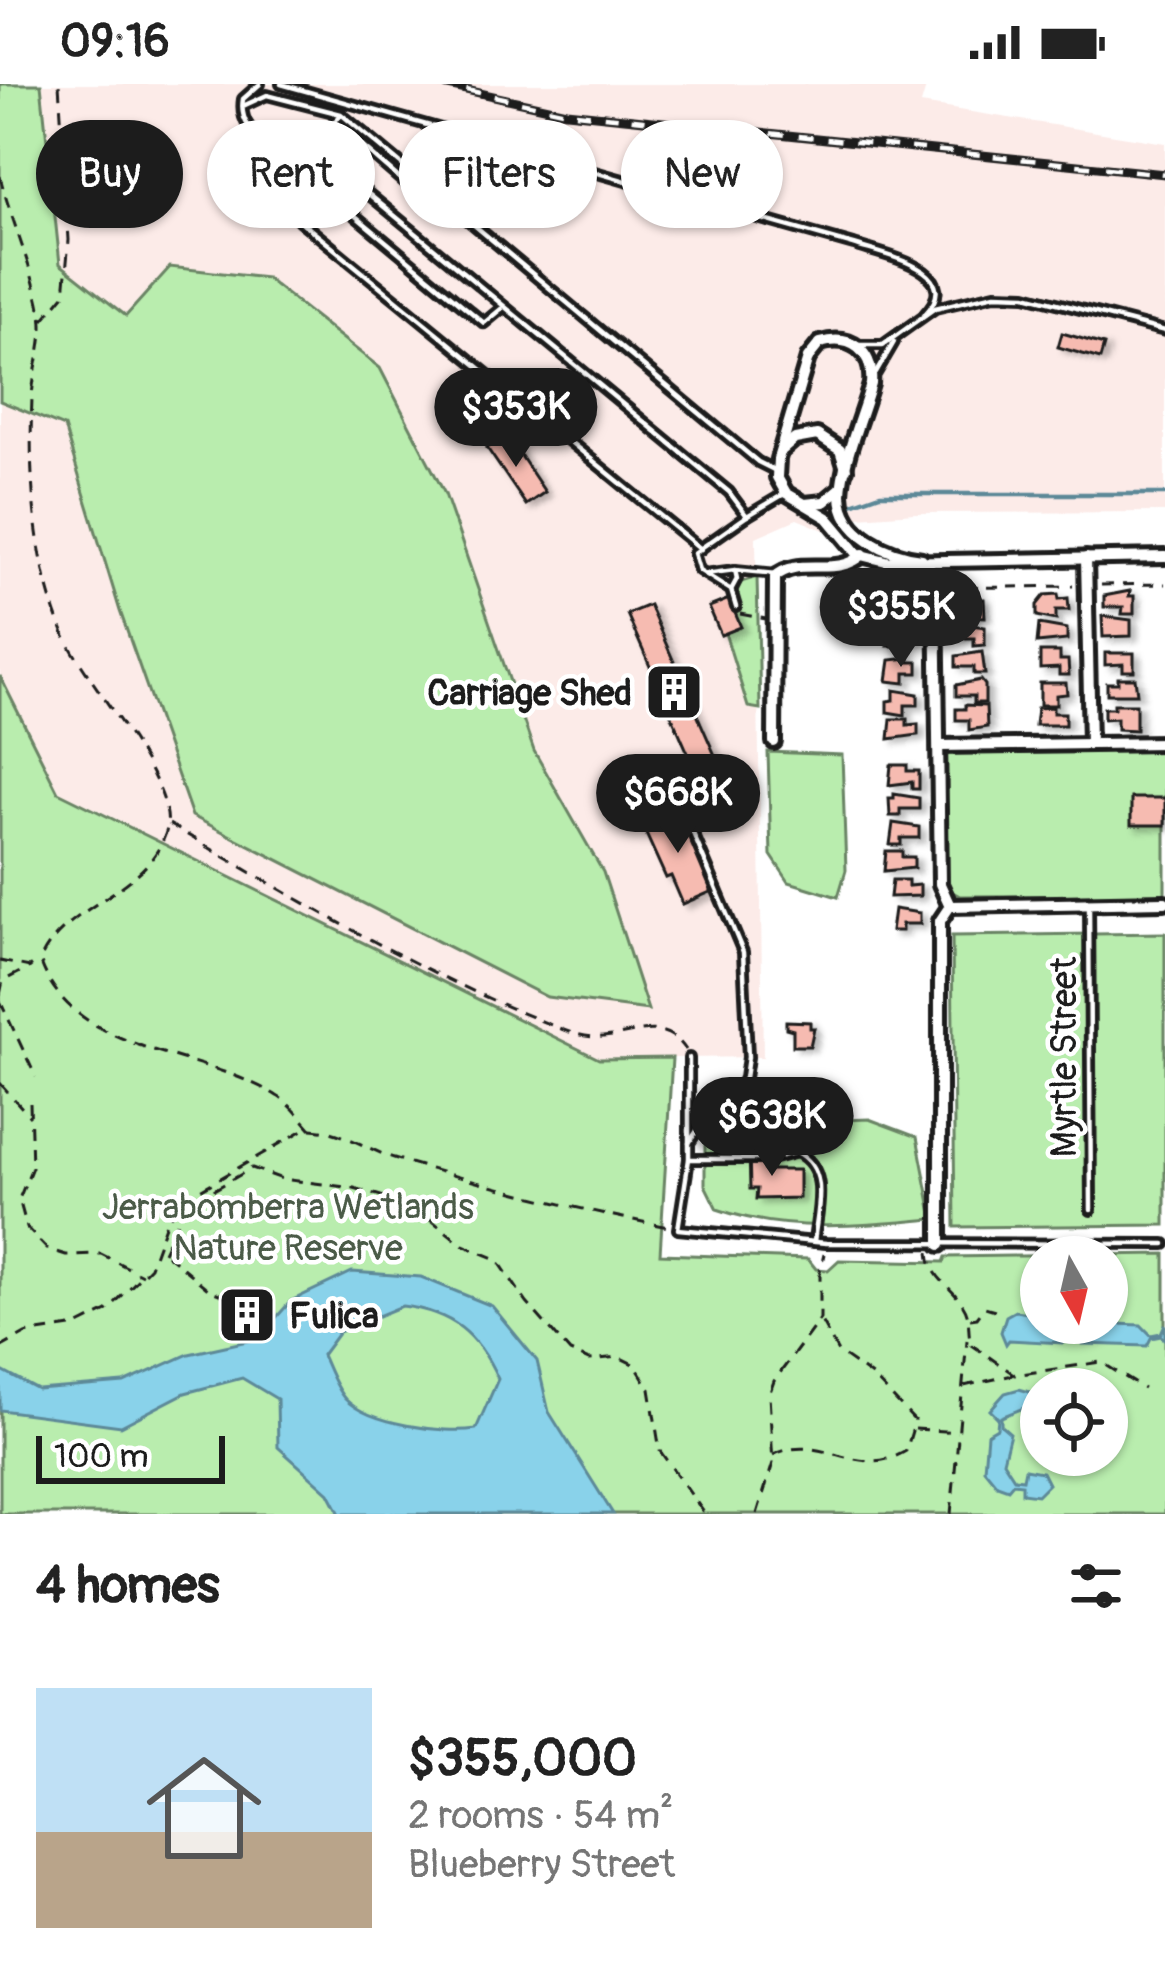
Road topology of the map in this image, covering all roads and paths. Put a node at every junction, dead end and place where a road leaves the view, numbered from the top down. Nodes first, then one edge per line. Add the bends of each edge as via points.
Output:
1 (59, 84) edge
2 (260, 84) edge
3 (281, 84) edge
4 (242, 107) junction
5 (341, 115) junction
6 (245, 120) edge
7 (0, 176) edge
8 (399, 178) edge
9 (375, 202) edge
10 (309, 228) edge
11 (371, 228) edge
12 (502, 307) junction
13 (925, 314) junction
14 (42, 322) junction
15 (905, 328) junction
16 (1165, 331) edge
17 (848, 341) junction
18 (871, 384) junction
19 (779, 454) junction
20 (776, 471) junction
21 (844, 479) junction
22 (786, 493) junction
23 (799, 502) junction
24 (747, 516) junction
25 (872, 543) junction
26 (697, 551) junction
27 (861, 556) junction
28 (682, 557) dead end
29 (1165, 557) edge
30 (1086, 558) junction
31 (922, 559) junction
32 (735, 570) junction
33 (706, 574) junction
34 (777, 574) junction
35 (1165, 584) edge
36 (1086, 586) junction
37 (936, 588) joint
38 (730, 590) junction
39 (736, 611) joint
40 (773, 619) junction
41 (774, 742) dead end
42 (1165, 743) edge
43 (1090, 744) junction
44 (939, 746) junction
45 (674, 788) dead end
46 (167, 823) junction
47 (1165, 902) edge
48 (1089, 903) junction
49 (950, 906) junction
50 (40, 960) junction
51 (0, 961) edge
52 (30, 967) junction
53 (0, 998) edge
54 (689, 1058) joint
55 (36, 1077) dead end
56 (0, 1083) edge
57 (30, 1103) dead end
58 (31, 1118) junction
59 (311, 1129) junction
60 (689, 1143) junction
61 (689, 1159) junction
62 (1090, 1210) dead end
63 (678, 1229) junction
64 (814, 1242) junction
65 (826, 1243) junction
66 (1165, 1244) edge
67 (934, 1245) junction
68 (161, 1252) junction
69 (143, 1276) junction
70 (244, 1310) dead end
71 (995, 1310) dead end
72 (820, 1319) junction
73 (968, 1319) junction
74 (968, 1338) junction
75 (0, 1348) edge
76 (1015, 1375) junction
77 (964, 1386) junction
78 (1144, 1389) dead end
79 (914, 1429) junction
80 (959, 1432) junction
81 (773, 1455) junction
82 (705, 1514) edge
83 (758, 1514) edge
84 (951, 1514) edge

1 - 14 path via 69,240 64,295
2 - 4 lane
3 - 13 lane via 918,267 936,288
4 - 5 lane via 267,95
4 - 6 lane
5 - 8 lane via 334,122
5 - 20 lane
7 - 14 path
9 - 12 lane
10 - 26 lane
11 - 12 lane via 484,322
12 - 24 lane via 729,492
13 - 15 lane
13 - 16 lane via 970,297 1016,294
14 - 46 path via 32,435 43,564 66,639 147,764
15 - 17 lane via 879,346
15 - 18 lane
17 - 18 street via 866,355
17 - 19 street via 827,340 810,353
18 - 21 street
19 - 20 street
19 - 21 street via 795,439 817,435 840,450
20 - 22 street
21 - 23 street via 819,504
21 - 25 street via 845,511
22 - 23 street
22 - 24 lane
23 - 27 street via 828,518
24 - 26 lane
25 - 27 street
25 - 31 street
26 - 28 lane
26 - 33 lane
27 - 31 street
27 - 34 street
29 - 30 street
30 - 31 street
30 - 36 street
32 - 33 lane
32 - 34 lane
32 - 38 lane
33 - 38 lane
34 - 40 street
35 - 36 path
36 - 37 path
36 - 43 street
37 - 44 street
38 - 39 lane
39 - 40 path
40 - 41 street
42 - 43 street
43 - 44 street
44 - 49 street via 940,884
45 - 60 lane via 742,952 748,1058 736,1095
46 - 50 path via 137,872 50,938
46 - 54 path via 344,927 562,1030 604,1037 662,1030
47 - 48 street
48 - 49 street
48 - 62 lane, Myrtle Street
49 - 67 street via 940,921
50 - 52 path
50 - 59 path via 64,1002 101,1029 253,1084 280,1097
51 - 52 path
52 - 53 path via 4,981
53 - 55 path
54 - 60 lane
56 - 58 path
57 - 58 path
58 - 69 path via 32,1167 19,1198 35,1240 66,1256 108,1256
59 - 63 path via 567,1208
59 - 68 path via 183,1199 167,1220
60 - 61 lane
61 - 63 lane
61 - 64 lane via 805,1156 820,1182
63 - 64 lane
64 - 65 lane
65 - 67 lane
65 - 72 path
66 - 67 lane
67 - 73 path via 931,1267
68 - 69 path
68 - 70 path
68 - 82 path via 184,1207 252,1168 416,1208 497,1259 578,1358 620,1357 638,1370 660,1451
69 - 75 path via 102,1314
71 - 73 path via 985,1307
72 - 79 path via 838,1352 904,1406
72 - 81 path via 774,1381
73 - 74 path
74 - 76 path
74 - 77 path
76 - 77 path
76 - 78 path via 1101,1362
77 - 80 path
79 - 80 path
79 - 81 path via 906,1451 892,1460 794,1444
80 - 84 path
81 - 83 path

